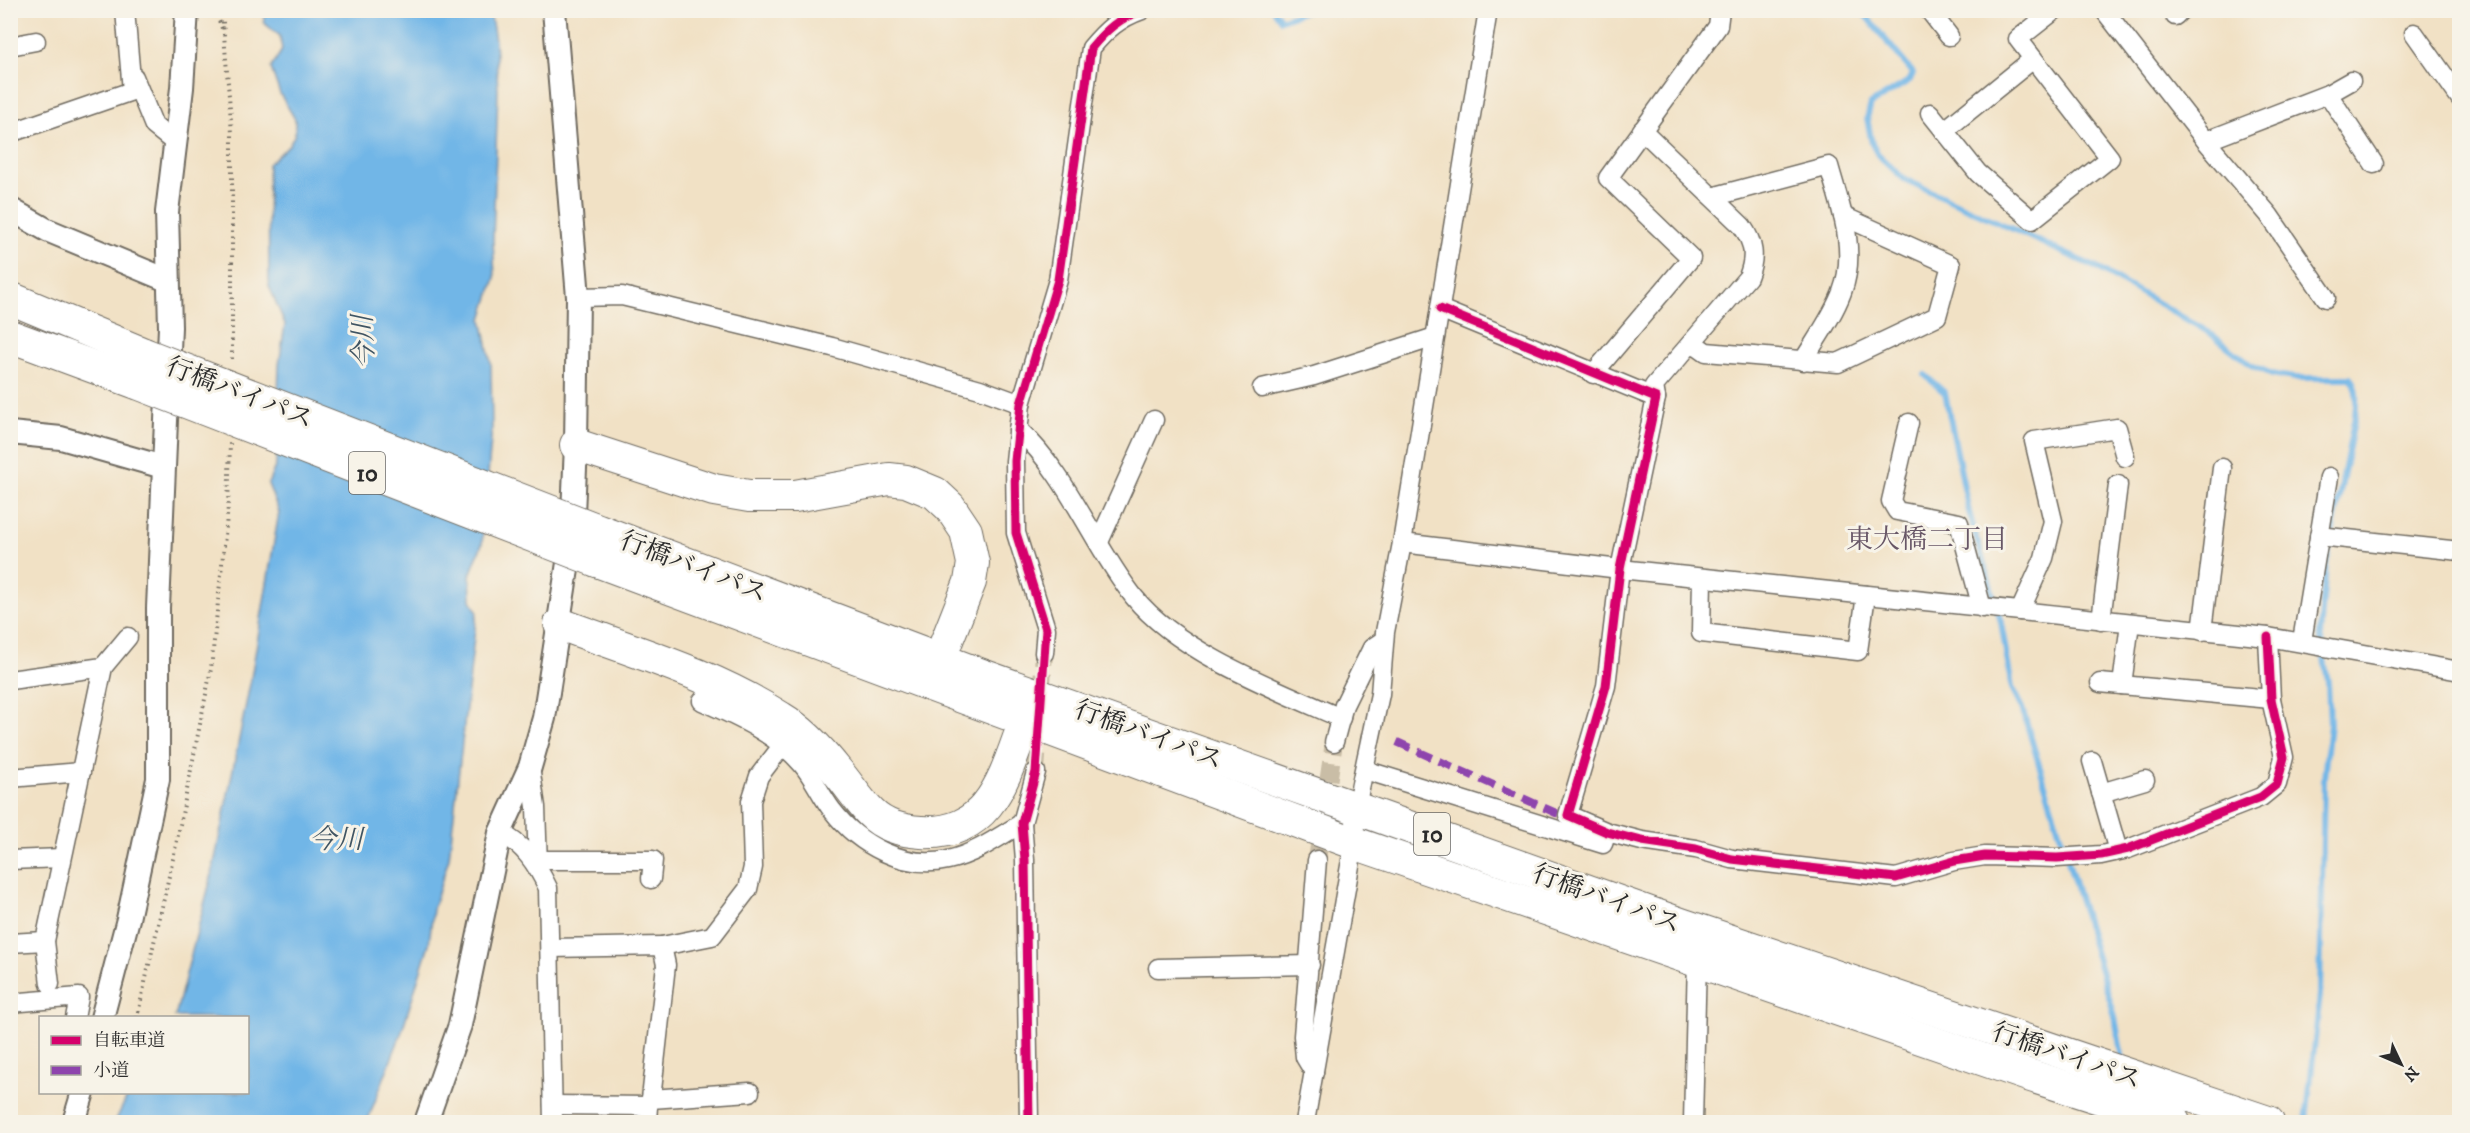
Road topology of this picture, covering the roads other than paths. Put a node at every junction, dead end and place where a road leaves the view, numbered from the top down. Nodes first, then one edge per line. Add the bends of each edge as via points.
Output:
1 (125, 10) edge
2 (187, 10) edge
3 (554, 10) edge
4 (1142, 10) edge
5 (1488, 10) edge
6 (1720, 10) edge
7 (1929, 10) edge
8 (2055, 10) edge
9 (2104, 10) edge
10 (2414, 33) dead end
11 (1949, 36) dead end
12 (36, 41) dead end
13 (10, 46) edge
14 (2033, 59) junction
15 (130, 67) junction
16 (2452, 73) edge
17 (2351, 81) dead end
18 (2328, 94) junction
19 (2460, 98) edge
20 (1930, 113) dead end
21 (1642, 130) junction
22 (1944, 130) junction
23 (10, 133) edge
24 (2206, 141) junction
25 (174, 142) junction
26 (2374, 164) dead end
27 (1713, 197) junction
28 (10, 209) edge
29 (1843, 216) junction
30 (167, 280) junction
31 (578, 297) junction
32 (10, 298) edge
33 (2326, 298) dead end
34 (1440, 309) junction
35 (10, 336) edge
36 (1435, 337) junction
37 (1692, 342) junction
38 (1803, 360) junction
39 (141, 368) junction
40 (1593, 374) junction
41 (1262, 388) dead end
42 (1656, 398) junction
43 (1021, 404) junction
44 (1154, 420) dead end
45 (1909, 423) dead end
46 (1018, 429) junction
47 (10, 433) edge
48 (576, 445) junction
49 (2125, 457) dead end
50 (164, 467) junction
51 (2222, 468) dead end
52 (2329, 477) dead end
53 (2118, 485) dead end
54 (2319, 536) junction
55 (1099, 542) junction
56 (1402, 543) junction
57 (599, 546) junction
58 (2460, 551) edge
59 (1620, 569) junction
60 (1702, 578) junction
61 (1866, 595) junction
62 (1982, 608) junction
63 (2020, 611) junction
64 (2101, 620) junction
65 (2130, 623) junction
66 (561, 624) junction
67 (2202, 631) junction
68 (2268, 637) junction
69 (128, 638) dead end
70 (1384, 640) junction
71 (2302, 641) junction
72 (1044, 653) tunnel mouth
73 (940, 658) junction
74 (103, 667) junction
75 (2460, 671) edge
76 (10, 680) edge
77 (2100, 683) dead end
78 (2122, 685) junction
79 (2271, 699) junction
80 (702, 701) dead end
81 (1341, 718) junction
82 (1025, 721) junction
83 (1334, 742) tunnel mouth
84 (782, 746) junction
85 (2092, 761) dead end
86 (530, 767) junction
87 (1365, 770) junction
88 (81, 772) junction
89 (1036, 772) tunnel mouth
90 (10, 778) edge
91 (2145, 780) dead end
92 (2101, 793) junction
93 (1356, 807) junction
94 (1022, 823) junction
95 (1607, 832) junction
96 (500, 833) junction
97 (1354, 843) junction
98 (2118, 851) junction
99 (62, 858) junction
100 (10, 860) edge
101 (1317, 860) tunnel mouth
102 (538, 863) junction
103 (651, 879) dead end
104 (45, 940) junction
105 (10, 943) edge
106 (662, 946) junction
107 (550, 948) junction
108 (1697, 959) junction
109 (1310, 965) junction
110 (1158, 969) dead end
111 (50, 984) dead end
112 (10, 1003) edge
113 (75, 1016) edge
114 (102, 1016) edge
115 (1314, 1072) junction
116 (750, 1092) dead end
117 (82, 1094) edge
118 (649, 1109) edge
119 (553, 1114) edge
120 (74, 1122) edge
121 (426, 1122) edge
122 (1029, 1122) edge
123 (1305, 1122) edge
124 (1693, 1122) edge
125 (2174, 1122) edge
126 (2268, 1122) edge

1 - 15 street
2 - 25 street
3 - 31 street
4 - 43 street via 1108,28 1091,48 1058,280
5 - 34 street
6 - 21 street via 1718,26
7 - 11 street
8 - 14 street via 2018,39
9 - 24 street
10 - 16 street
12 - 13 street
14 - 22 street
14 - 22 street via 2110,158 2032,220 1978,173
15 - 23 street via 132,91
15 - 25 street via 154,126
16 - 19 street
17 - 18 street
18 - 24 street
18 - 26 street
20 - 22 street
21 - 27 street
21 - 40 street via 1608,178 1691,258
24 - 33 street via 2269,215
25 - 30 street via 167,212
27 - 29 street via 1829,166
27 - 37 street via 1749,237 1754,264 1748,277
28 - 30 street via 47,230
29 - 38 street via 1849,249 1842,291
29 - 38 street via 1951,266 1937,316 1838,363
30 - 50 street via 170,327
31 - 43 street via 622,296 832,347
31 - 48 street
32 - 39 highway, 行橋バイパス / 10
34 - 36 street
34 - 40 street
35 - 39 highway, 行橋バイパス / 10
36 - 41 street via 1314,376
36 - 56 street
37 - 38 street via 1706,352
37 - 42 street via 1654,386
39 - 57 highway, 行橋バイパス / 10, bridge
40 - 42 street
42 - 59 street
43 - 46 street
44 - 55 street
45 - 62 street via 1891,501 1897,511 1959,524
46 - 55 street via 1034,444 1067,490
46 - 72 street via 1016,533 1046,629
47 - 50 street via 61,438
48 - 66 street via 572,537
48 - 73 highway via 714,490 749,496 795,496 889,479 906,480 935,493 966,531 973,564 970,582
49 - 63 street via 2117,428 2034,441 2053,521 2044,558
50 - 114 street via 158,619 158,779
51 - 67 street
52 - 54 street
53 - 64 street
54 - 58 street
54 - 71 street
55 - 81 street via 1136,599 1164,626 1233,670
56 - 59 street
56 - 70 street
57 - 73 highway, 行橋バイパス / 10
57 - 82 highway, 行橋バイパス / 10
59 - 60 street
59 - 95 street via 1606,686 1568,815
60 - 61 street
60 - 61 street via 1701,633 1858,651
61 - 62 street
62 - 63 street
63 - 64 street
64 - 65 street
65 - 67 street
65 - 78 street
66 - 82 highway via 744,695 806,737 873,816 909,831 953,830 988,805 1000,788
66 - 86 street via 544,718
67 - 68 street
68 - 71 street
68 - 79 street
69 - 74 street
70 - 81 street via 1372,648
70 - 87 street via 1380,694
71 - 75 street
73 - 93 highway, 行橋バイパス / 10
74 - 76 street
74 - 88 street
77 - 78 street
78 - 79 street
79 - 98 street via 2284,757 2277,784 2261,797
80 - 84 street via 771,736
81 - 83 street
82 - 97 highway, 行橋バイパス / 10
84 - 94 street via 802,764 833,811 855,835 880,851 912,862 948,860 983,847
84 - 106 street via 759,776 751,801 753,867 748,889 712,936
85 - 92 street
86 - 96 street
86 - 102 street
87 - 93 street
87 - 95 street via 1603,844
88 - 90 street
88 - 99 street
89 - 94 street
91 - 92 street
92 - 98 street
93 - 97 street
93 - 126 highway, 行橋バイパス / 10 via 1681,924
94 - 122 street
95 - 98 street via 1732,859 1896,878 1985,856 2057,858
96 - 102 street via 513,839
96 - 121 street via 460,1025
97 - 108 highway, 行橋バイパス / 10
97 - 115 street
99 - 100 street
99 - 104 street
101 - 109 street
102 - 103 street via 653,860
102 - 107 street via 548,888
104 - 105 street
104 - 111 street
106 - 107 street
106 - 118 street via 666,965
107 - 119 street
108 - 124 street
108 - 125 highway, 行橋バイパス / 10
109 - 110 street
109 - 115 street via 1303,1036 1305,1057
112 - 113 street via 79,997
115 - 123 street
116 - 118 street
117 - 120 street
118 - 119 street

